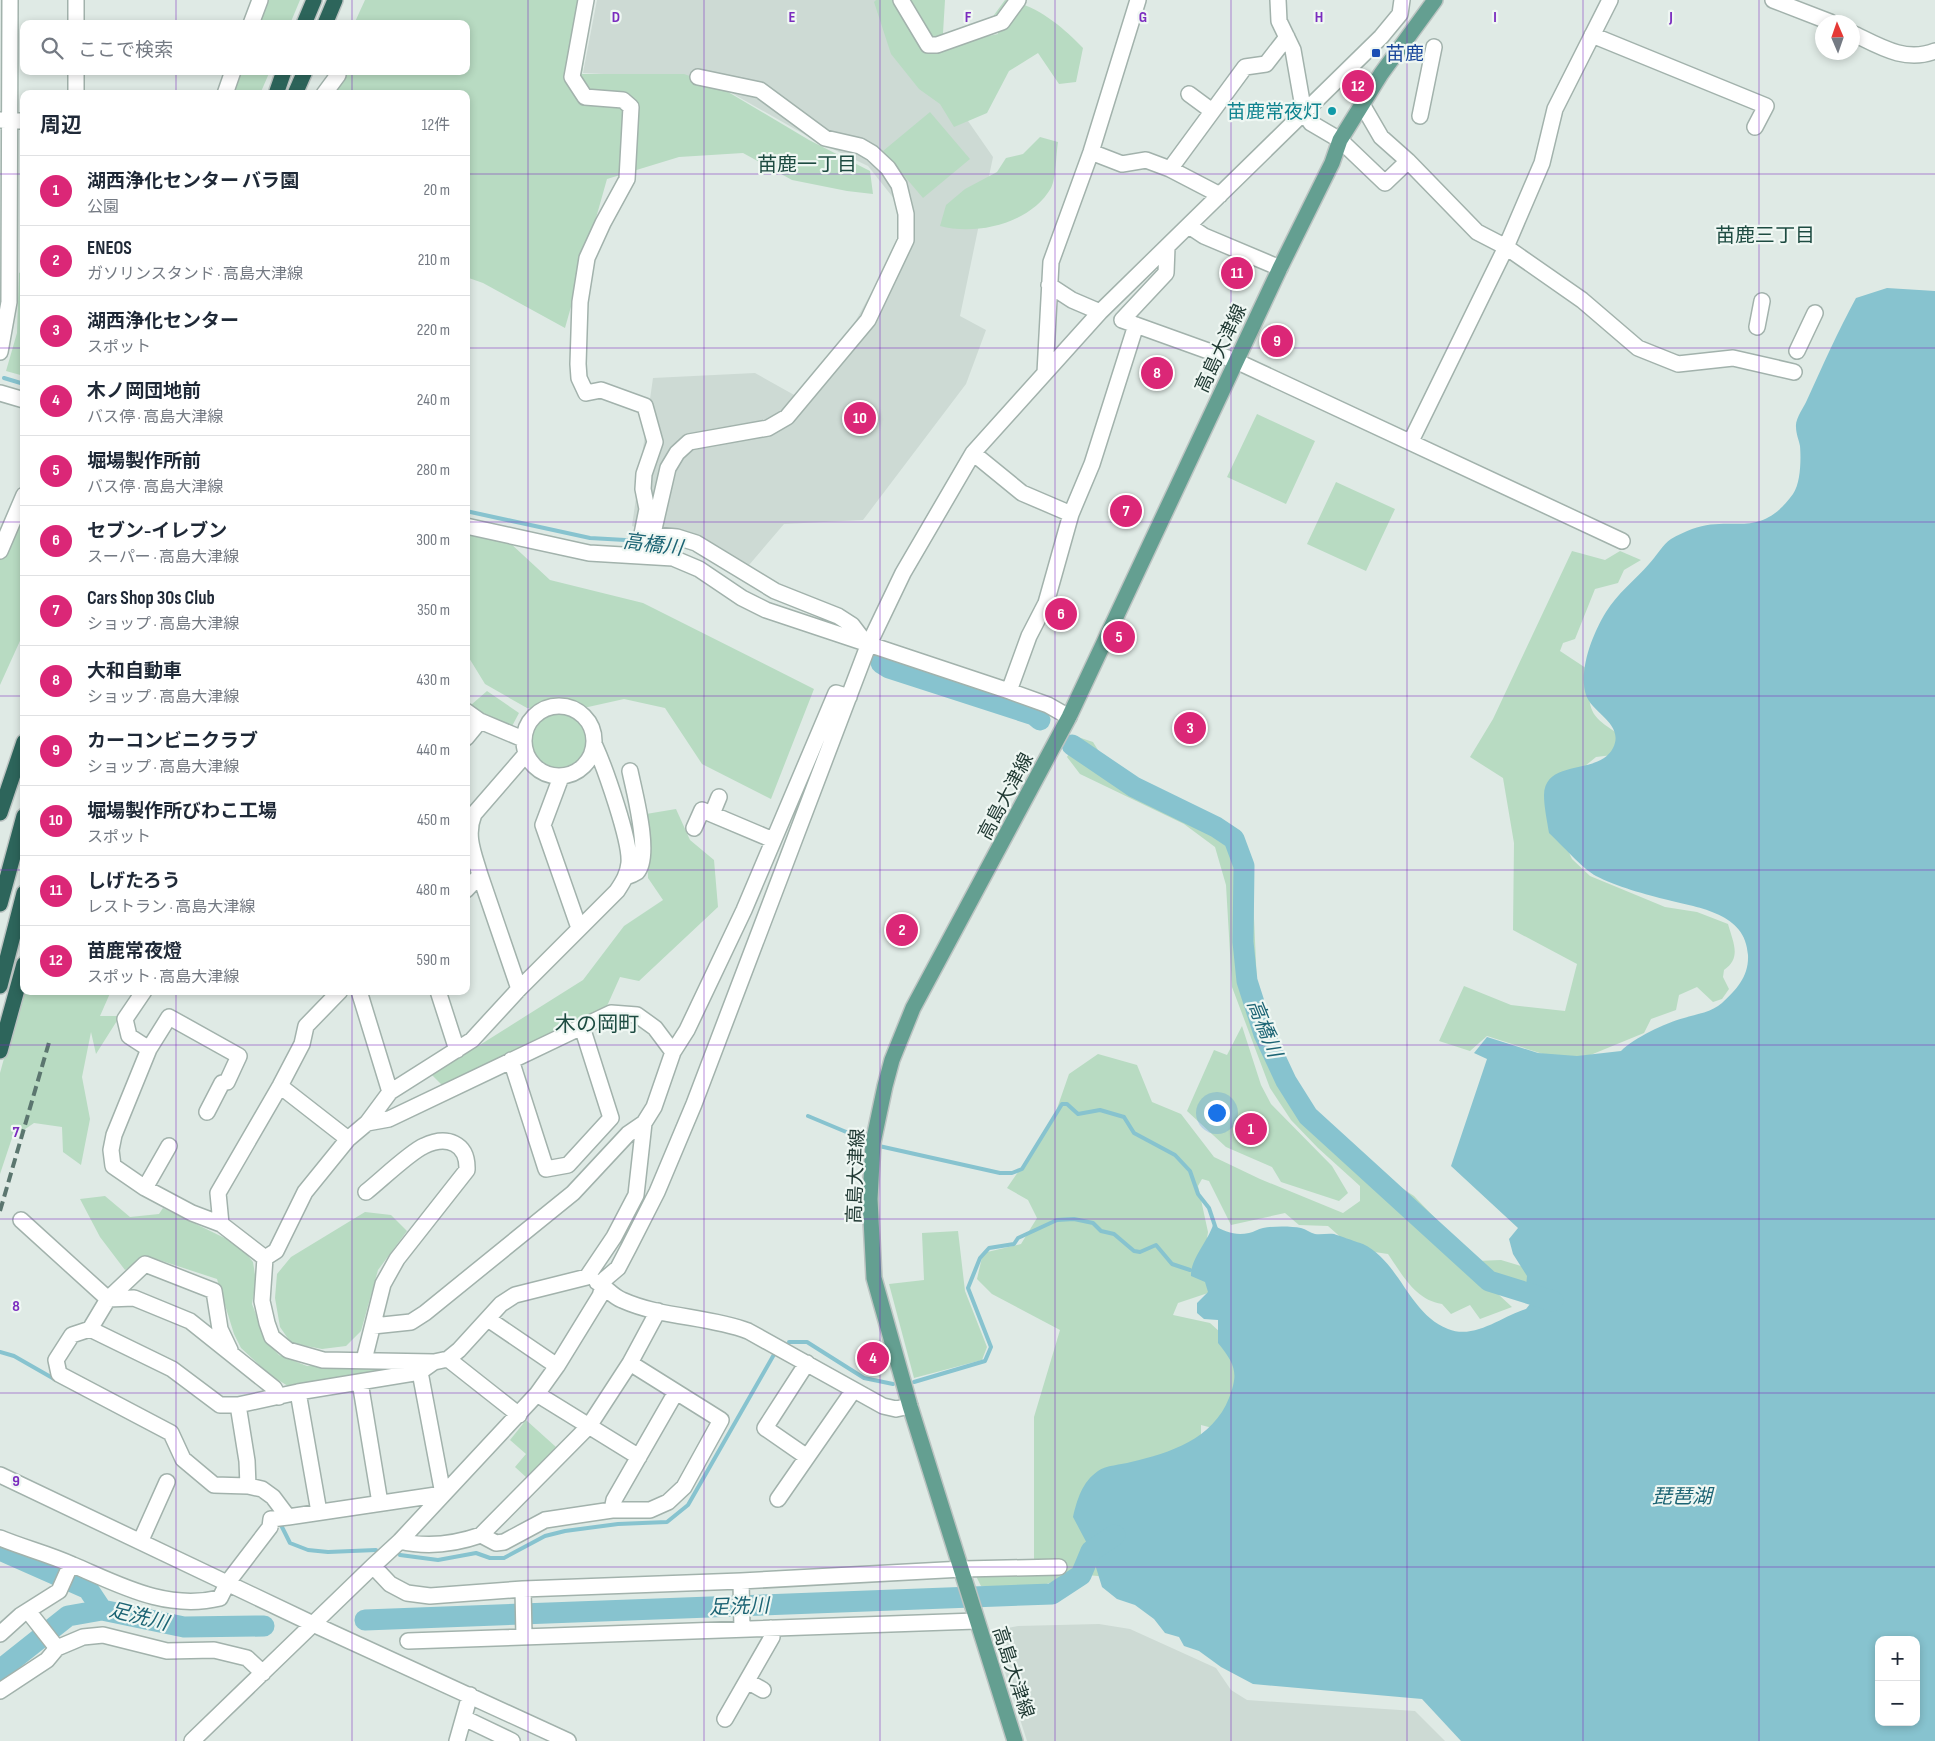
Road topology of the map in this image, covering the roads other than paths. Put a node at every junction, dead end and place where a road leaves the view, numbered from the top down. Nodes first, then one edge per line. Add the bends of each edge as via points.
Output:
1 (10, 0) edge
2 (76, 0) edge
3 (260, 0) edge
4 (314, 0) edge
5 (335, 0) edge
6 (586, 0) edge
7 (901, 0) edge
8 (1018, 0) edge
9 (1138, 0) edge
10 (1278, 0) edge
11 (1402, 0) edge
12 (1435, 0) edge
13 (1610, 0) edge
14 (1773, 0) edge
15 (1815, 16) edge
16 (76, 20) edge
17 (252, 20) edge
18 (306, 20) edge
19 (327, 20) edge
20 (1592, 35) junction
21 (1287, 37) junction
22 (1860, 37) edge
23 (1434, 47) dead end
24 (1935, 51) edge
25 (76, 75) edge
26 (232, 75) edge
27 (283, 75) edge
28 (303, 75) edge
29 (338, 75) dead end
30 (698, 78) dead end
31 (76, 90) edge
32 (226, 90) edge
33 (277, 90) edge
34 (297, 90) edge
35 (327, 90) edge
36 (1189, 94) dead end
37 (1363, 106) junction
38 (1212, 111) junction
39 (1304, 113) junction
40 (1420, 116) dead end
41 (11, 121) edge
42 (1755, 127) dead end
43 (1340, 140) junction
44 (1091, 152) junction
45 (1408, 161) junction
46 (1170, 169) junction
47 (1220, 195) junction
48 (1189, 226) junction
49 (1167, 247) junction
50 (1506, 247) junction
51 (17, 258) edge
52 (1280, 268) junction
53 (1049, 284) junction
54 (1762, 301) dead end
55 (1100, 312) junction
56 (1815, 313) dead end
57 (1136, 325) junction
58 (1757, 327) dead end
59 (1797, 351) dead end
60 (0, 352) edge
61 (1236, 361) junction
62 (1794, 372) dead end
63 (1045, 373) junction
64 (0, 393) edge
65 (20, 399) edge
66 (1411, 441) junction
67 (973, 453) junction
68 (20, 504) edge
69 (1071, 514) junction
70 (470, 527) edge
71 (652, 536) junction
72 (1622, 541) dead end
73 (0, 551) edge
74 (648, 555) junction
75 (868, 646) junction
76 (1009, 691) junction
77 (849, 697) junction
78 (470, 714) edge
79 (480, 722) junction
80 (1067, 722) junction
81 (470, 733) edge
82 (523, 739) junction
83 (594, 746) junction
84 (20, 754) edge
85 (526, 754) junction
86 (630, 771) dead end
87 (561, 777) junction
88 (719, 797) dead end
89 (0, 813) edge
90 (712, 814) junction
91 (470, 824) edge
92 (694, 828) dead end
93 (20, 831) edge
94 (773, 840) junction
95 (470, 844) edge
96 (480, 875) junction
97 (626, 877) junction
98 (470, 886) edge
99 (0, 904) edge
100 (20, 908) edge
101 (579, 928) junction
102 (20, 978) edge
103 (0, 986) edge
104 (518, 989) junction
105 (141, 995) edge
106 (336, 995) edge
107 (359, 995) edge
108 (439, 995) edge
109 (582, 1027) junction
110 (149, 1049) junction
111 (457, 1050) junction
112 (0, 1051) edge
113 (673, 1052) junction
114 (510, 1060) junction
115 (280, 1086) junction
116 (390, 1092) junction
117 (207, 1112) dead end
118 (367, 1123) junction
119 (644, 1124) junction
120 (348, 1139) junction
121 (169, 1146) dead end
122 (145, 1188) junction
123 (366, 1192) dead end
124 (21, 1220) dead end
125 (221, 1224) junction
126 (265, 1258) junction
127 (618, 1268) junction
128 (587, 1277) junction
129 (602, 1285) junction
130 (108, 1299) junction
131 (624, 1301) junction
132 (658, 1311) junction
133 (488, 1319) junction
134 (373, 1326) junction
135 (90, 1329) junction
136 (231, 1354) junction
137 (364, 1360) junction
138 (441, 1360) junction
139 (630, 1363) junction
140 (806, 1363) junction
141 (557, 1366) junction
142 (420, 1372) junction
143 (360, 1382) junction
144 (853, 1391) junction
145 (298, 1392) junction
146 (676, 1392) junction
147 (537, 1394) junction
148 (279, 1397) junction
149 (238, 1405) junction
150 (910, 1406) junction
151 (519, 1414) junction
152 (589, 1426) junction
153 (639, 1457) junction
154 (807, 1457) junction
155 (0, 1475) edge
156 (167, 1482) dead end
157 (248, 1486) junction
158 (443, 1494) junction
159 (778, 1499) dead end
160 (380, 1503) junction
161 (612, 1510) junction
162 (319, 1512) junction
163 (288, 1517) junction
164 (482, 1535) junction
165 (0, 1538) edge
166 (141, 1540) junction
167 (400, 1542) junction
168 (71, 1564) junction
169 (372, 1566) junction
170 (1059, 1567) dead end
171 (964, 1573) junction
172 (228, 1582) junction
173 (741, 1584) junction
174 (523, 1594) junction
175 (28, 1611) junction
176 (976, 1618) junction
177 (314, 1624) junction
178 (742, 1628) junction
179 (771, 1628) junction
180 (0, 1634) edge
181 (524, 1634) junction
182 (408, 1641) dead end
183 (57, 1648) junction
184 (263, 1673) junction
185 (747, 1681) junction
186 (763, 1690) dead end
187 (0, 1691) edge
188 (470, 1695) junction
189 (464, 1718) junction
190 (726, 1718) dead end
191 (192, 1741) edge
192 (457, 1741) edge
193 (512, 1741) edge
194 (568, 1741) edge
195 (1015, 1741) edge

1 - 41 street
2 - 16 street
3 - 17 street
4 - 18 highway
5 - 19 highway
6 - 71 street via 572,77 585,97 623,100 631,107 627,179 587,258 580,302 579,378 586,393 601,390 645,406 655,442 644,474 647,510 642,534
7 - 8 street via 928,45 937,45 1002,22
9 - 44 street
10 - 21 street via 1279,21
11 - 39 street via 1400,14 1381,37
12 - 37 main road, 高島大津線 via 1381,74
13 - 20 street
14 - 15 street
20 - 42 street via 1766,106
20 - 50 street via 1555,109 1542,163
21 - 38 street via 1266,64 1245,68
21 - 39 street via 1293,50
22 - 24 street via 1897,54 1925,55
23 - 40 street
25 - 31 street
26 - 32 street
27 - 33 highway
28 - 34 highway
29 - 35 street
30 - 71 street via 760,90 825,138 860,146 872,153 888,168 899,185 906,214 906,240 868,320 787,417 768,428 689,442 678,454 668,468
36 - 38 street
37 - 43 main road, 高島大津線
37 - 45 street via 1380,137
38 - 46 street
39 - 43 street via 1311,123
39 - 47 street
41 - 51 street
43 - 45 street via 1385,184
43 - 52 main road, 高島大津線 via 1332,163
44 - 46 street via 1122,164 1146,160
44 - 53 street via 1051,262
45 - 50 street via 1477,232
46 - 47 street
47 - 48 street
48 - 49 street
48 - 52 street via 1204,236
49 - 55 street
49 - 57 street via 1166,272 1122,320
50 - 62 street via 1582,300 1638,348 1678,364 1733,358
50 - 66 street
51 - 60 street
52 - 61 main road, 高島大津線
53 - 55 street via 1072,300
53 - 63 street
54 - 58 street
55 - 63 street
56 - 59 street
57 - 61 street
57 - 69 street via 1092,464
61 - 66 street
61 - 80 main road, 高島大津線
63 - 67 street
64 - 65 street
66 - 72 street
67 - 69 street via 1022,493
67 - 75 street via 903,573
68 - 73 street
69 - 76 street via 1046,603 1029,636
70 - 74 street via 589,553
71 - 74 street
71 - 75 street via 677,537 696,543 775,591 838,616 852,625
74 - 75 street via 673,558 690,565 766,610
75 - 76 street
75 - 77 street
76 - 80 street via 1048,705
77 - 94 street via 836,693
77 - 127 street via 694,1104 657,1192
78 - 79 street
79 - 81 street
79 - 82 street
80 - 150 main road, 高島大津線 via 913,1008 892,1060 876,1124 870,1198 874,1278
82 - 83 street via 527,725 536,714 549,707 563,705 588,719 594,732
82 - 85 street
83 - 87 street via 582,767
83 - 97 street via 602,761 629,848
84 - 89 highway
85 - 87 street via 540,771
85 - 91 street via 474,814
86 - 97 street via 642,836 642,862 637,871
87 - 101 street via 543,825
88 - 90 street
90 - 92 street via 702,810
90 - 94 street
93 - 99 highway
94 - 113 street via 744,910 687,1030
95 - 96 street
96 - 98 street
96 - 104 street
97 - 101 street via 617,891
100 - 103 highway
101 - 104 street
102 - 112 highway
104 - 111 street via 472,1040
105 - 110 street via 125,1019 128,1036
106 - 115 street via 306,1026 302,1044
107 - 116 street
108 - 111 street
109 - 113 street via 612,1013 637,1015 655,1028
109 - 114 street
109 - 114 street via 612,1118 568,1165 546,1169
110 - 117 street via 169,1017 240,1056
110 - 122 street via 111,1150 113,1166
111 - 116 street
113 - 119 street via 654,1107
114 - 118 street via 389,1119
115 - 120 street
115 - 125 street via 218,1193
116 - 118 street
118 - 120 street
119 - 128 street via 636,1195 614,1238
119 - 134 street via 628,1134 573,1193 425,1313 411,1322
120 - 126 street via 305,1192 276,1251
121 - 122 street
122 - 125 street
123 - 134 street via 424,1146 452,1143 461,1146 464,1152 467,1170 397,1259 383,1284
124 - 130 street
125 - 126 street
126 - 137 street via 262,1301 272,1337 288,1350 323,1360
127 - 129 street
127 - 131 street via 617,1285
128 - 129 street
128 - 133 street via 515,1295 501,1304
129 - 131 street
129 - 141 street via 600,1296
130 - 135 street
130 - 136 street via 134,1298 190,1321
130 - 136 street via 146,1264 214,1290 220,1329
131 - 132 street
132 - 139 street
132 - 140 street via 729,1324
133 - 138 street via 459,1350
133 - 141 street
134 - 137 street
135 - 149 street via 172,1369 220,1405
135 - 157 street via 72,1335 56,1360 59,1374 171,1433 183,1459 214,1485
136 - 148 street via 274,1388
137 - 138 street
138 - 142 street
138 - 151 street
139 - 146 street
139 - 152 street
140 - 144 street
140 - 154 street via 765,1428
141 - 147 street
142 - 143 street
142 - 158 street
143 - 145 street
143 - 160 street
144 - 150 street via 896,1410
144 - 154 street
145 - 148 street
145 - 162 street
146 - 153 street
146 - 161 street via 721,1420 684,1486 668,1502 650,1510
147 - 151 street
147 - 152 street
148 - 149 street
149 - 157 street
150 - 171 main road, 高島大津線
151 - 158 street
152 - 153 street
152 - 164 street
153 - 161 street via 614,1500
154 - 159 street
155 - 166 street
156 - 166 street
157 - 163 street via 262,1489 273,1497
158 - 160 street
158 - 167 street
160 - 162 street
161 - 164 street via 545,1520 504,1542 496,1543
162 - 163 street
163 - 172 street via 271,1520 270,1528
164 - 167 street via 430,1546
165 - 168 street
166 - 172 street
167 - 169 street
168 - 172 street via 120,1587 167,1601 202,1603 220,1598
168 - 175 street via 59,1591
169 - 174 street via 390,1584 407,1593 430,1596
169 - 177 street
170 - 171 street
171 - 173 street
171 - 176 main road, 高島大津線
172 - 177 street
173 - 174 street
173 - 178 street
174 - 181 street
175 - 180 street
175 - 183 street
176 - 179 street
176 - 195 main road, 高島大津線
177 - 184 street
177 - 188 street
178 - 179 street
178 - 181 street
179 - 185 street via 772,1637
181 - 182 street
183 - 184 street via 83,1637 103,1635 167,1651 214,1650 247,1658
183 - 187 street via 47,1660
184 - 191 street
185 - 186 street
185 - 190 street
188 - 189 street
188 - 194 street
189 - 192 street
189 - 193 street

